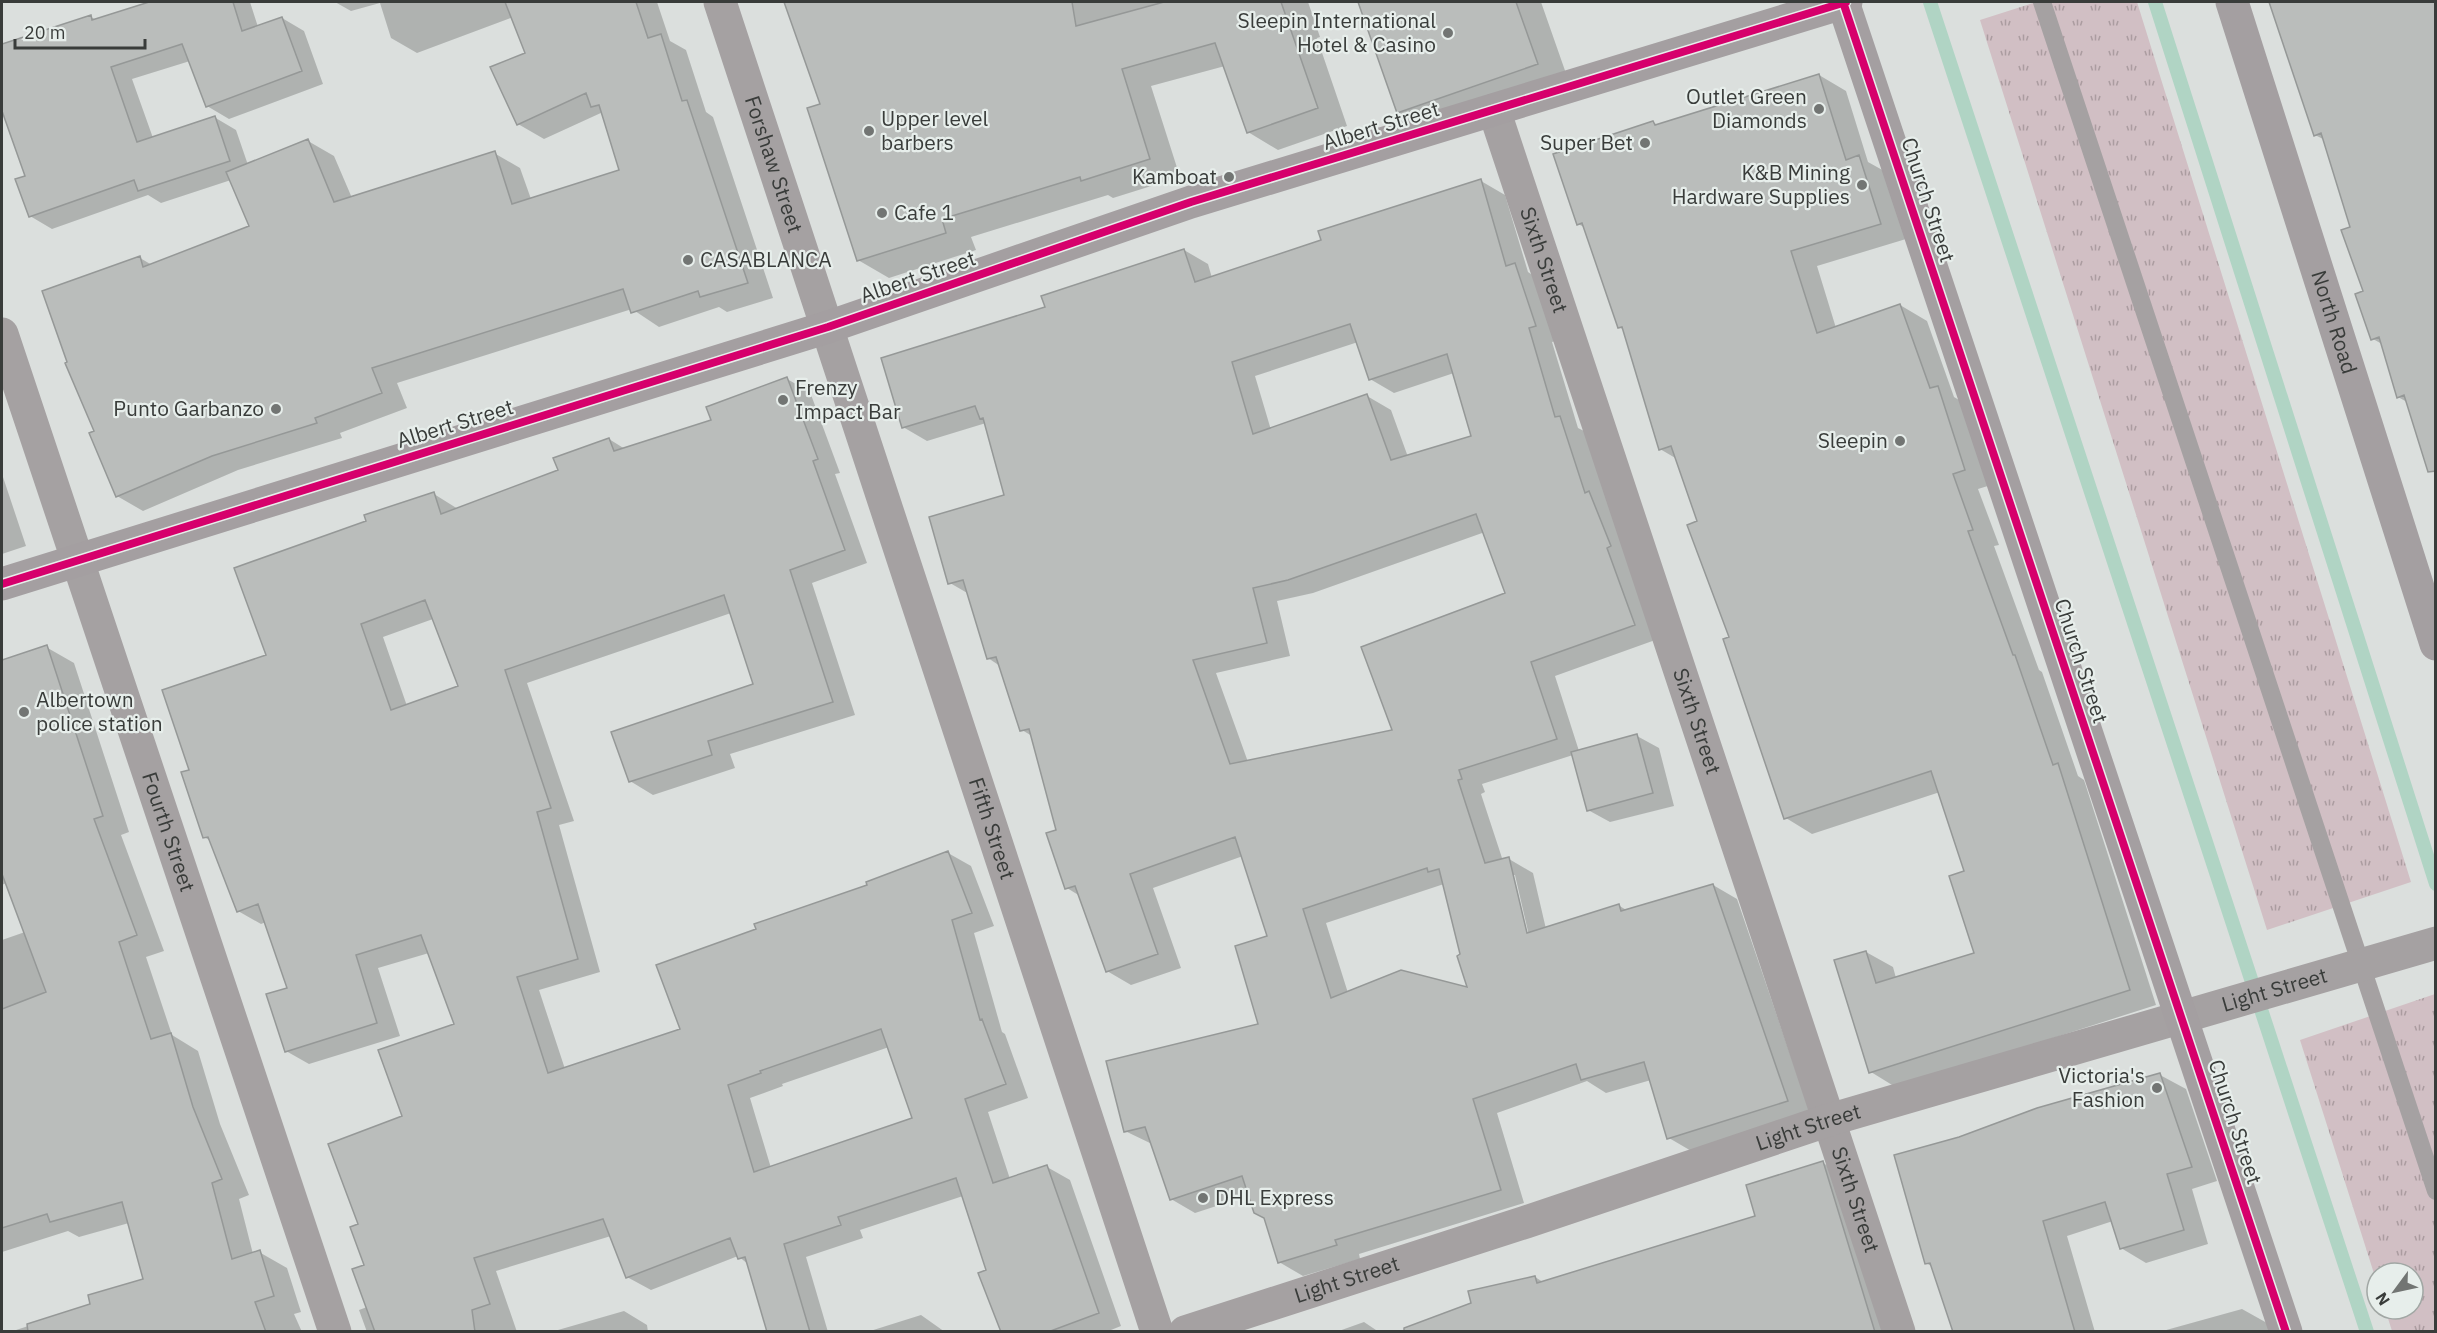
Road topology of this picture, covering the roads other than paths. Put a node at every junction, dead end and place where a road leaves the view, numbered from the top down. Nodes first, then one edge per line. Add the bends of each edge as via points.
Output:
1 (720, 2) edge
2 (1844, 2) edge
3 (2042, 2) edge
4 (2232, 2) edge
5 (1494, 110) junction
6 (828, 327) junction
7 (2, 334) edge
8 (78, 560) junction
9 (2, 584) edge
10 (2436, 644) edge
11 (2433, 944) edge
12 (2361, 965) junction
13 (2181, 1017) junction
14 (1829, 1120) junction
15 (2436, 1191) edge
16 (334, 1332) edge
17 (1157, 1332) edge
18 (1185, 1332) edge
19 (1899, 1332) edge
20 (2286, 1332) edge

1 - 6 street, Forshaw Street
2 - 5 street, Albert Street
2 - 13 street, Church Street
3 - 12 lane
4 - 10 street, North Road
5 - 6 street, Albert Street via 1191,202
5 - 14 street, Sixth Street
6 - 8 street, Albert Street
6 - 17 street, Fifth Street
7 - 8 street, Fourth Street
8 - 9 street, Albert Street
8 - 16 street, Fourth Street
11 - 12 street, Light Street
12 - 13 street, Light Street
12 - 15 lane
13 - 14 street, Light Street
13 - 20 street, Church Street
14 - 18 street, Light Street
14 - 19 street, Sixth Street

